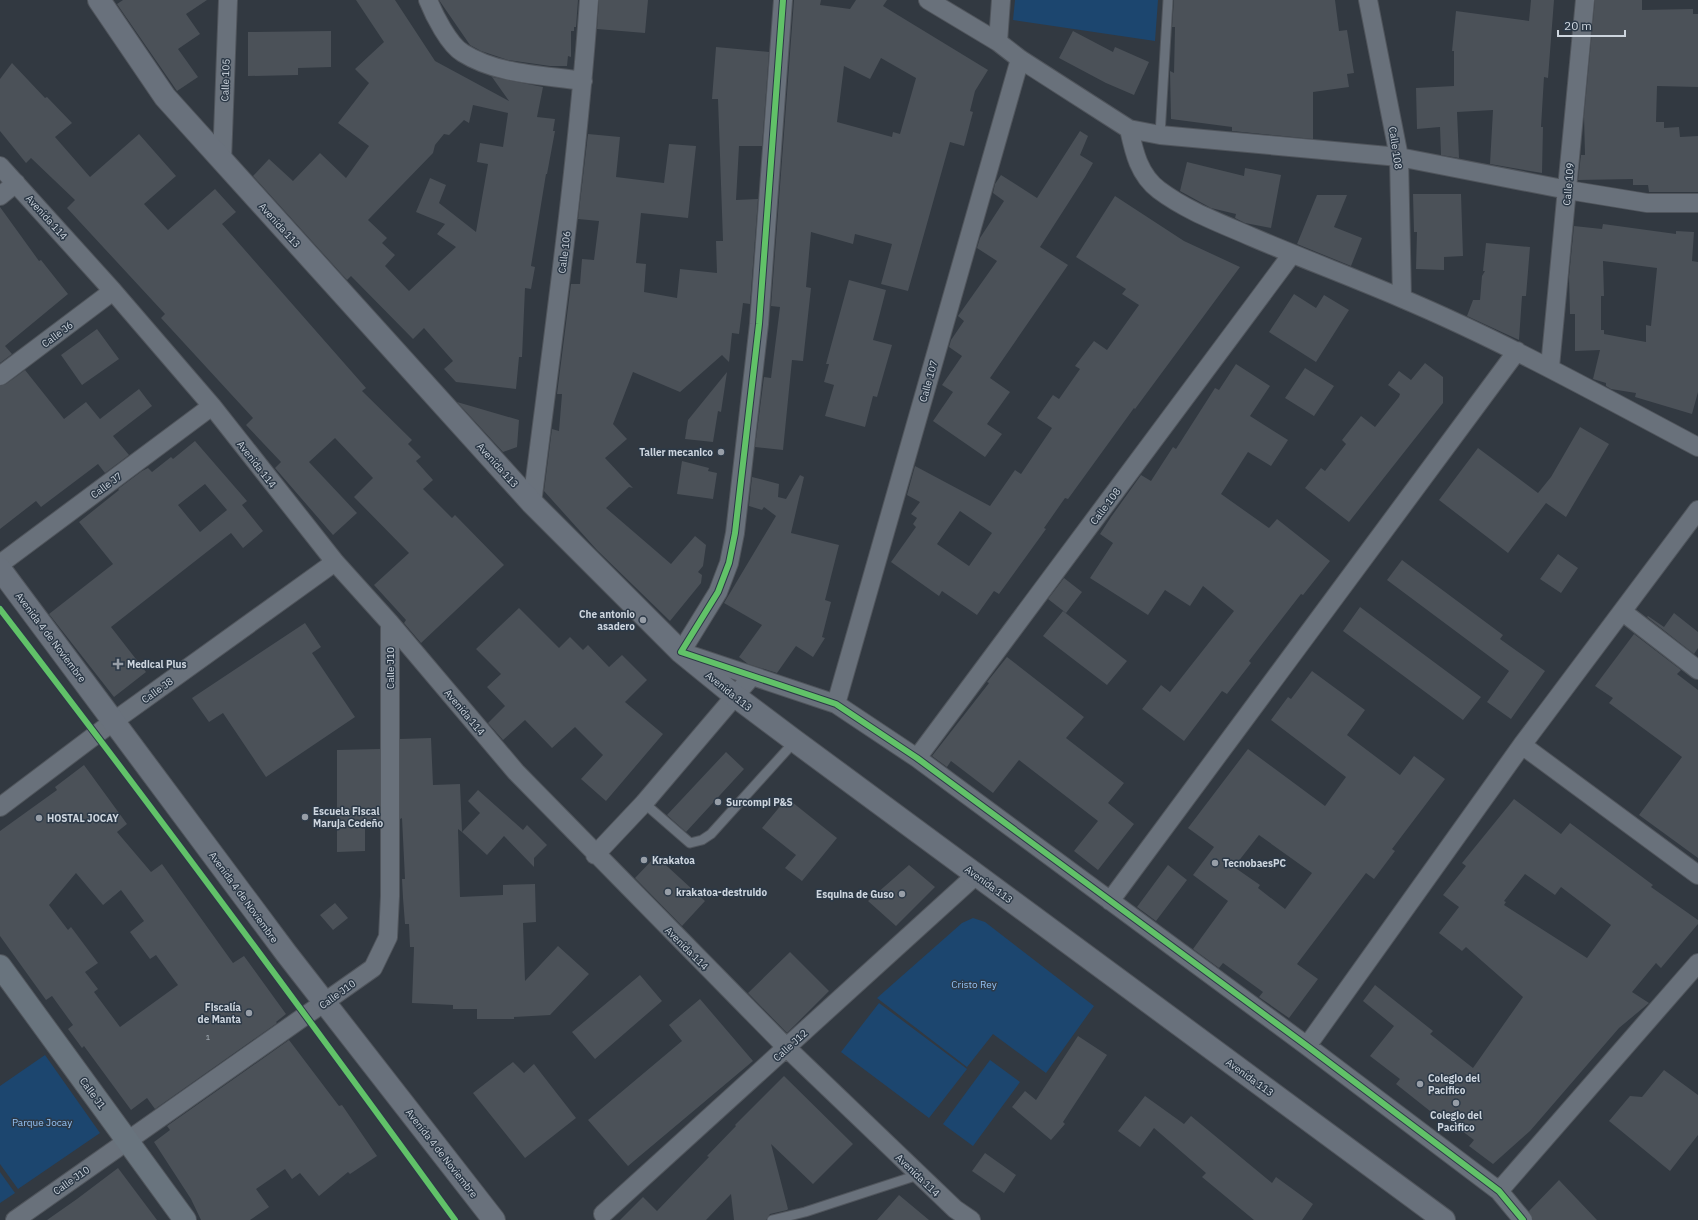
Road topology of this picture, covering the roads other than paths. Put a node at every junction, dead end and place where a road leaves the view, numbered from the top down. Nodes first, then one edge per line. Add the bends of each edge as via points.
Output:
1 (99, 0) edge
2 (228, 0) edge
3 (428, 0) edge
4 (588, 0) edge
5 (783, 0) edge
6 (928, 0) edge
7 (1002, 0) edge
8 (1168, 0) edge
9 (1368, 0) edge
10 (1585, 0) edge
11 (998, 42) junction
12 (1020, 59) junction
13 (583, 81) junction
14 (1129, 129) junction
15 (1160, 135) junction
16 (1399, 157) junction
17 (222, 161) junction
18 (0, 166) edge
19 (16, 183) junction
20 (1568, 190) junction
21 (0, 196) edge
22 (1698, 203) edge
23 (1292, 254) junction
24 (113, 291) junction
25 (1402, 298) junction
26 (1517, 351) junction
27 (1550, 367) junction
28 (0, 376) edge
29 (212, 406) junction
30 (1698, 447) edge
31 (532, 503) junction
32 (1698, 510) edge
33 (335, 562) junction
34 (0, 564) edge
35 (0, 569) edge
36 (1623, 612) junction
37 (390, 623) junction
38 (681, 652) junction
39 (1698, 670) edge
40 (752, 676) junction
41 (735, 696) junction
42 (836, 704) junction
43 (114, 721) junction
44 (794, 741) junction
45 (1522, 746) junction
46 (917, 758) junction
47 (644, 803) junction
48 (0, 807) edge
49 (595, 855) junction
50 (976, 875) junction
51 (1698, 875) edge
52 (1110, 901) junction
53 (1698, 963) edge
54 (0, 966) edge
55 (325, 1002) junction
56 (1307, 1046) junction
57 (787, 1048) junction
58 (128, 1140) junction
59 (918, 1175) junction
60 (1499, 1191) junction
61 (603, 1214) dead end
62 (16, 1220) edge
63 (185, 1220) edge
64 (494, 1220) edge
65 (772, 1220) edge
66 (971, 1220) edge
67 (1444, 1220) edge
68 (1523, 1220) edge

1 - 17 main road, Avenida 113 via 165,97
2 - 17 street, Calle 105
3 - 13 street via 443,30 462,53 490,66
4 - 13 street, Calle 106
5 - 38 street via 759,324 735,533 729,563 718,592
6 - 11 street
7 - 11 street
8 - 15 lane
9 - 16 street, Calle 108
10 - 20 street, Calle 109
11 - 12 street
12 - 14 street
12 - 42 street, Calle 107
13 - 31 street, Calle 106
14 - 15 street
14 - 23 street via 1135,155 1144,175 1158,190 1195,213
15 - 16 street
16 - 20 street
16 - 25 street, Calle 108
17 - 31 main road, Avenida 113
18 - 19 street, Avenida 114
19 - 21 street
19 - 24 street, Avenida 114
20 - 22 street via 1647,203
20 - 27 street, Calle 109
23 - 25 street
23 - 46 street, Calle 108
24 - 28 street, Calle J6
24 - 29 street, Avenida 114
25 - 26 street
26 - 27 street
26 - 52 street
27 - 30 street
29 - 33 street, Avenida 114
29 - 34 street, Calle J7
31 - 38 main road, Avenida 113
32 - 36 street
33 - 37 street, Avenida 114
33 - 43 street, Calle J8
35 - 43 main road, Avenida 4 de Noviembre
36 - 39 street
36 - 45 street
37 - 49 street, Avenida 114 via 516,772
37 - 55 street, Calle J10 via 388,937 373,968
38 - 40 street
38 - 41 main road, Avenida 113
40 - 41 street
40 - 42 street
41 - 44 main road, Avenida 113
41 - 47 street
42 - 46 street
43 - 48 street, Calle J8
43 - 55 main road, Avenida 4 de Noviembre
44 - 47 lane via 711,834 702,840 690,843
44 - 50 main road, Avenida 113
45 - 51 street
45 - 56 street
46 - 52 street
47 - 49 street
49 - 57 street, Avenida 114
50 - 57 street, Calle J12
50 - 67 main road, Avenida 113
52 - 56 street
53 - 60 street
54 - 58 street, Calle J1
55 - 58 street, Calle J10
55 - 64 main road, Avenida 4 de Noviembre
56 - 60 street
57 - 59 street, Avenida 114
57 - 61 street, Calle J12
58 - 62 street, Calle J10
58 - 63 street, Calle J1
59 - 65 lane via 805,1212
59 - 66 street, Avenida 114
60 - 68 street

